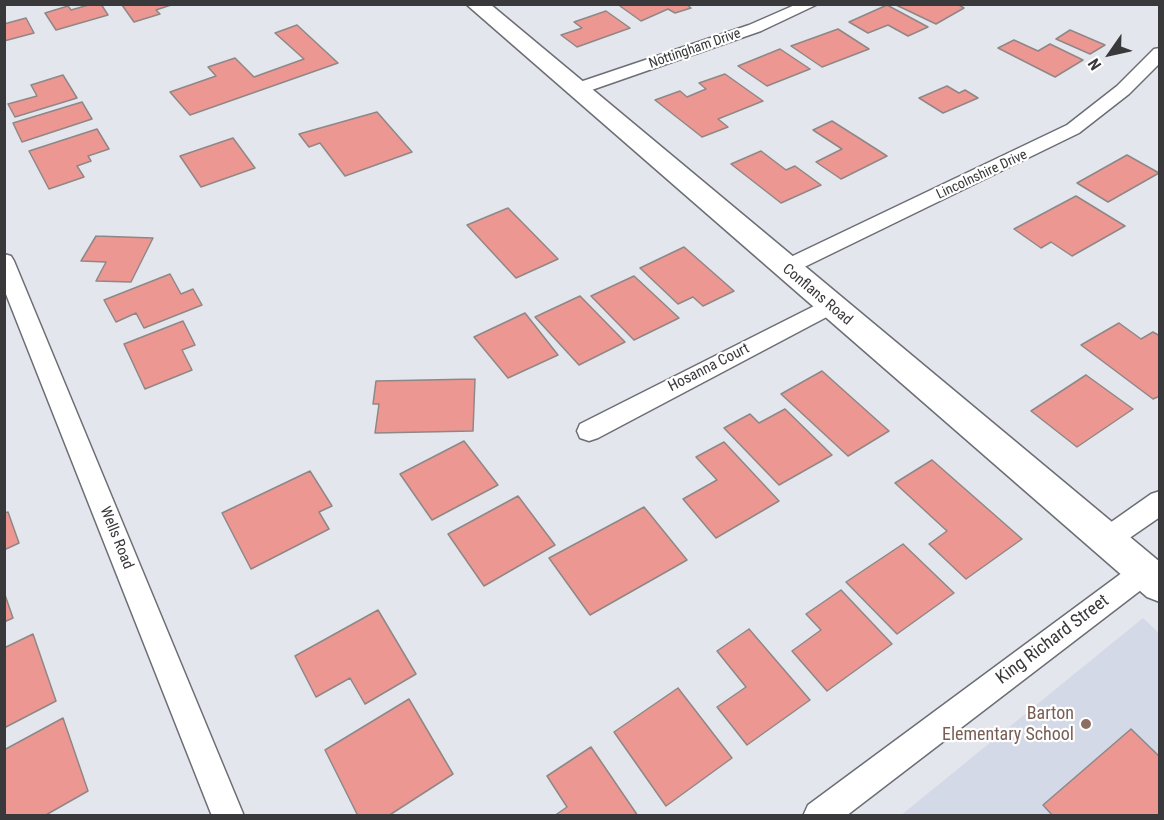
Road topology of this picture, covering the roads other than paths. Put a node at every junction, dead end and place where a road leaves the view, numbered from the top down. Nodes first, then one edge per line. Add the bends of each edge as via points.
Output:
1 (476, 4) edge
2 (811, 4) edge
3 (1160, 53) edge
4 (577, 89) junction
5 (4, 261) edge
6 (785, 268) junction
7 (830, 306) junction
8 (589, 431) dead end
9 (1160, 502) edge
10 (1106, 540) junction
11 (1152, 578) edge
12 (228, 816) edge
13 (819, 816) edge

1 - 4 main road, Conflans Road
2 - 4 street, Nottingham Drive via 755,28
3 - 6 street, Lincolnshire Drive via 1123,90 1073,129
4 - 6 main road, Conflans Road
5 - 12 street, Wells Road
6 - 7 main road, Conflans Road
7 - 8 street, Hosanna Court
7 - 10 main road, Conflans Road
9 - 10 street
10 - 11 main road, Conflans Road
11 - 13 street, King Richard Street

